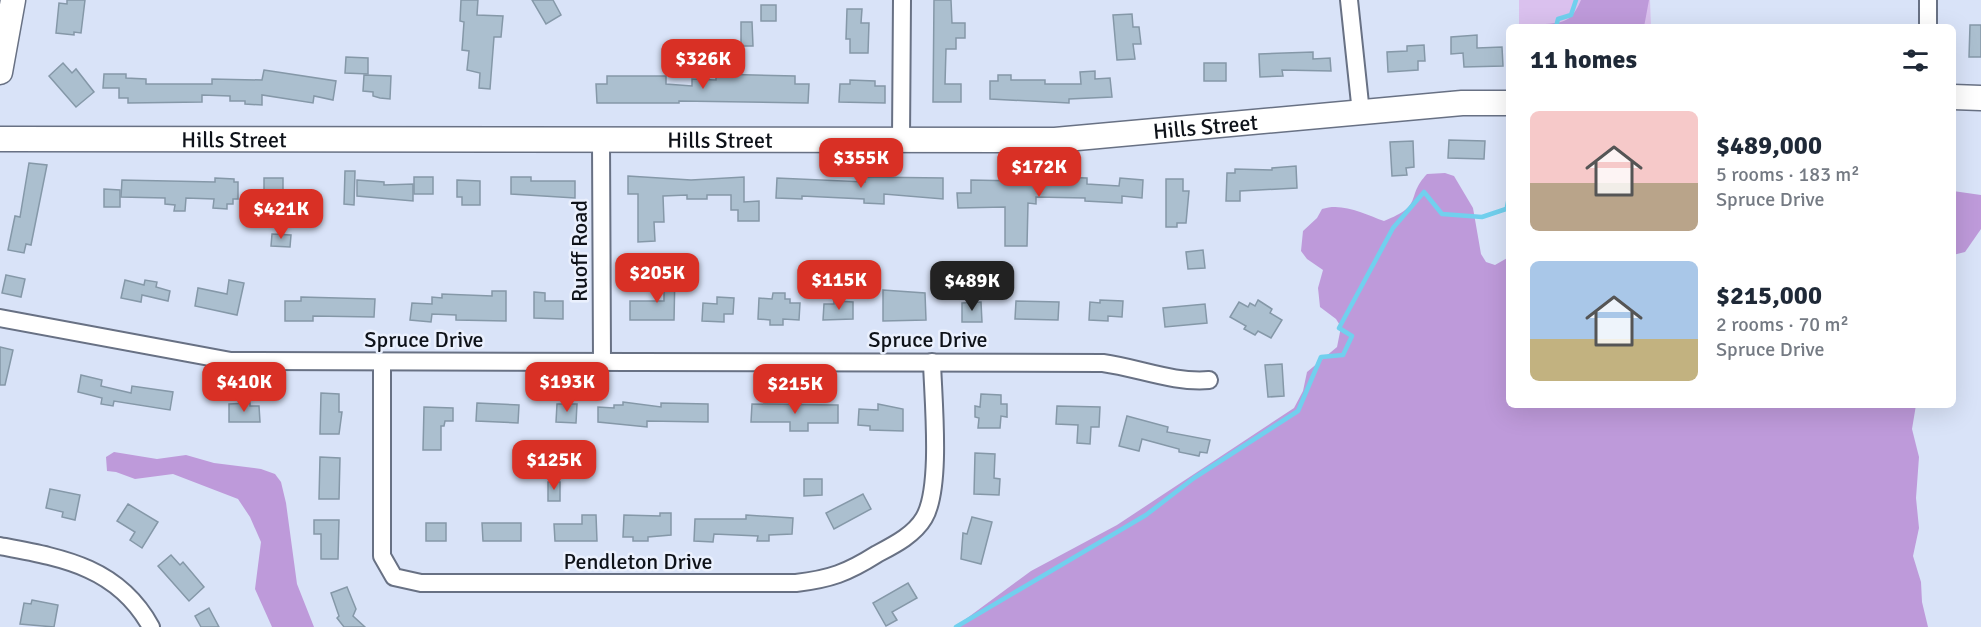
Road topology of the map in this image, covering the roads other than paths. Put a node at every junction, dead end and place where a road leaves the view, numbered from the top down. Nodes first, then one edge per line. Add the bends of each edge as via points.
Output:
1 (13, 0) edge
2 (902, 0) edge
3 (1349, 0) edge
4 (1928, 0) edge
5 (1928, 24) edge
6 (0, 72) edge
7 (1956, 97) edge
8 (1981, 98) edge
9 (1506, 103) edge
10 (1361, 113) junction
11 (901, 139) junction
12 (0, 140) edge
13 (601, 142) junction
14 (0, 318) edge
15 (602, 360) junction
16 (382, 362) junction
17 (932, 362) junction
18 (1209, 380) dead end
19 (0, 546) edge
20 (151, 627) edge

1 - 6 street
2 - 11 street
3 - 10 street
4 - 5 street
7 - 8 street
9 - 10 street, Hills Street
10 - 11 street, Hills Street via 1055,140
11 - 13 street, Hills Street
12 - 13 street, Hills Street
13 - 15 street, Ruoff Road
14 - 16 street, Spruce Drive via 231,361
15 - 16 street, Spruce Drive
15 - 17 street, Spruce Drive
16 - 17 street, Pendleton Drive via 382,556 394,578 422,583 796,583 831,579 904,538 924,518 933,495
17 - 18 street, Spruce Drive via 1103,363 1188,382
19 - 20 street via 79,564 112,581 138,604

